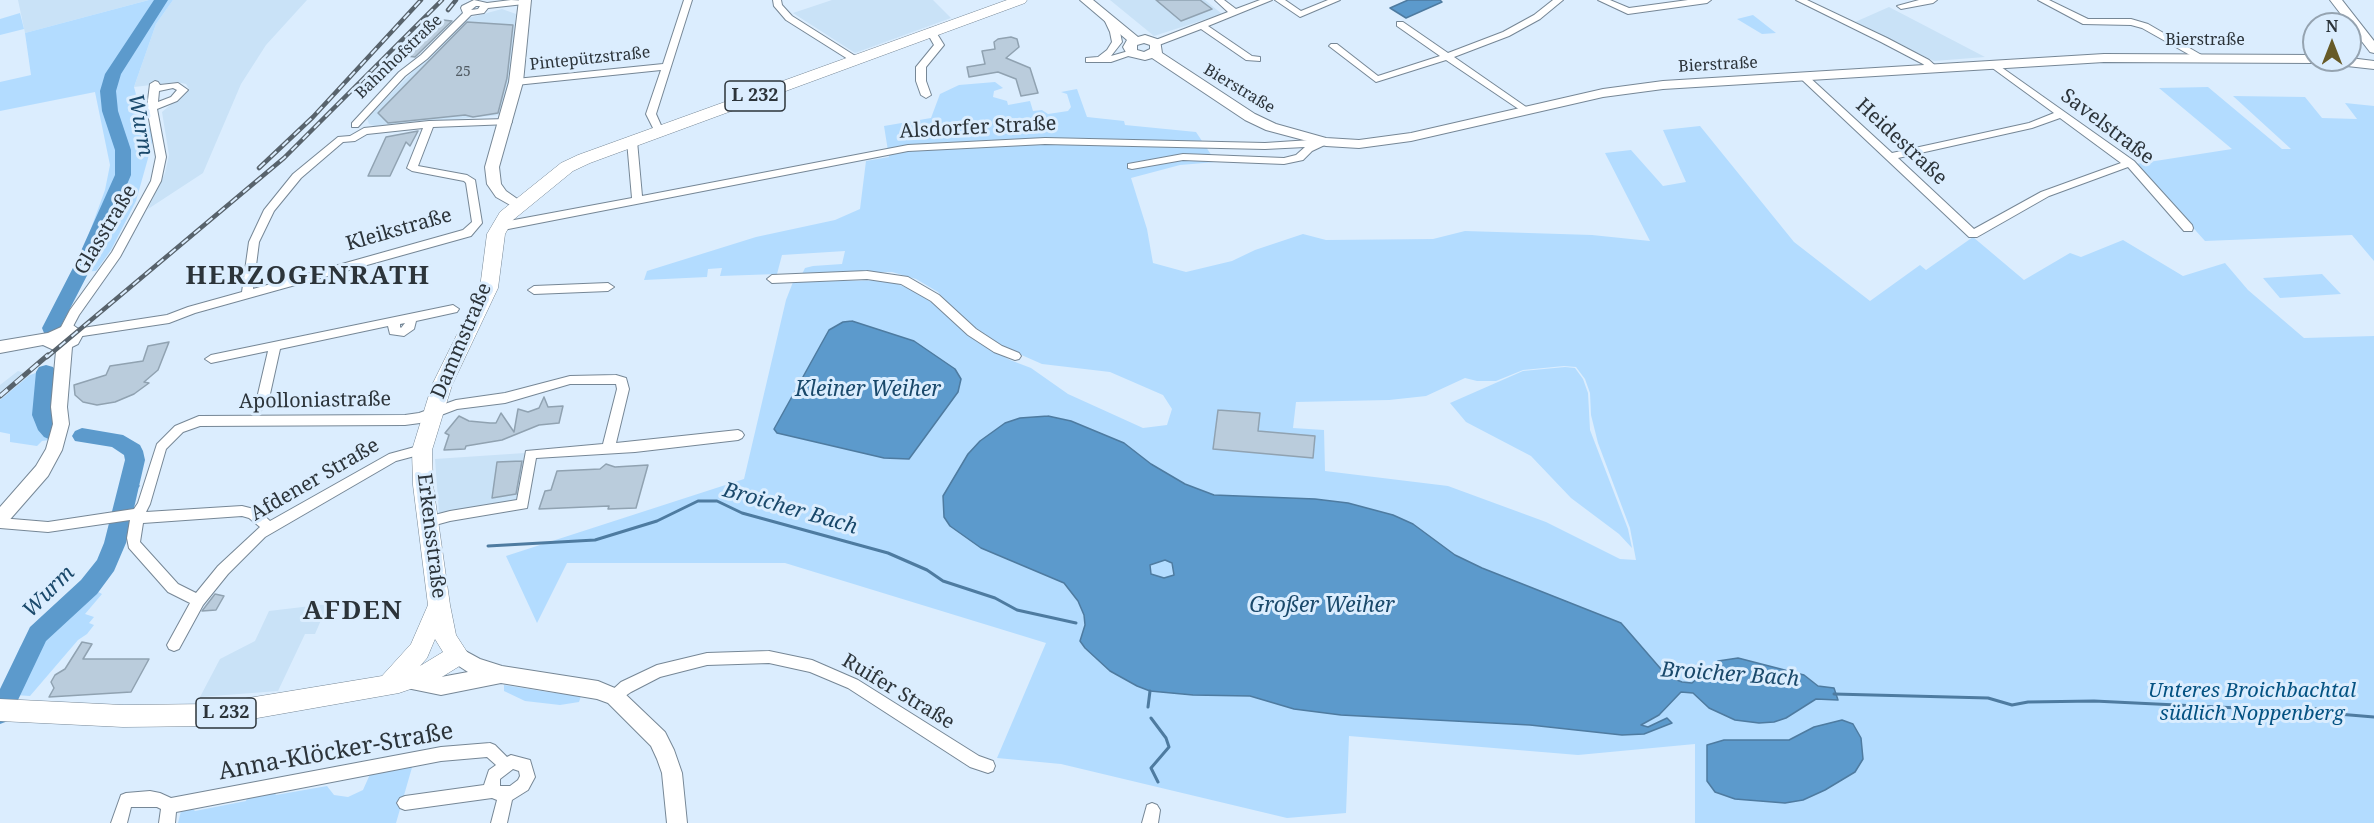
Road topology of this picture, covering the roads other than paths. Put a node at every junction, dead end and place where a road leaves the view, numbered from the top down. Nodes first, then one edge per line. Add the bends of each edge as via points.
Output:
1 (688, 0) edge
2 (777, 0) edge
3 (1020, 0) edge
4 (1086, 0) edge
5 (1219, 0) edge
6 (1268, 0) edge
7 (1279, 0) edge
8 (1336, 0) edge
9 (1559, 0) edge
10 (1602, 0) edge
11 (1707, 0) edge
12 (1800, 0) edge
13 (1933, 0) edge
14 (2042, 0) edge
15 (2336, 0) edge
16 (524, 1) edge
17 (1901, 6) dead end
18 (1235, 13) junction
19 (1107, 17) junction
20 (1400, 24) dead end
21 (1201, 25) junction
22 (931, 31) junction
23 (2372, 44) edge
24 (1134, 46) junction
25 (1334, 46) dead end
26 (1155, 48) junction
27 (1445, 55) junction
28 (2200, 57) junction
29 (854, 59) junction
30 (1257, 59) dead end
31 (2302, 59) edge
32 (1994, 65) junction
33 (668, 66) junction
34 (1934, 69) junction
35 (1804, 77) junction
36 (516, 82) junction
37 (926, 95) dead end
38 (152, 108) junction
39 (1526, 111) junction
40 (2062, 114) junction
41 (507, 122) junction
42 (429, 124) junction
43 (359, 128) junction
44 (659, 132) junction
45 (632, 141) junction
46 (1326, 142) junction
47 (1890, 157) junction
48 (2130, 163) junction
49 (1132, 166) dead end
50 (637, 198) junction
51 (519, 205) junction
52 (498, 227) junction
53 (2188, 228) dead end
54 (771, 279) dead end
55 (608, 287) dead end
56 (534, 290) dead end
57 (247, 295) junction
58 (453, 309) dead end
59 (64, 336) junction
60 (275, 345) junction
61 (0, 347) edge
62 (1015, 356) dead end
63 (211, 359) dead end
64 (264, 394) tunnel mouth
65 (431, 414) junction
66 (738, 435) dead end
67 (422, 450) junction
68 (608, 450) junction
69 (135, 516) junction
70 (0, 521) edge
71 (428, 522) junction
72 (270, 526) junction
73 (198, 602) junction
74 (439, 605) junction
75 (174, 645) dead end
76 (458, 655) junction
77 (502, 675) junction
78 (409, 681) junction
79 (386, 686) junction
80 (615, 697) junction
81 (5, 710) edge
82 (505, 764) junction
83 (988, 766) dead end
84 (500, 793) junction
85 (405, 803) dead end
86 (170, 806) junction
87 (120, 823) edge
88 (167, 823) edge
89 (499, 823) edge
90 (677, 823) edge

1 - 33 street
2 - 29 street via 789,18
3 - 22 main road, L 232
4 - 19 main road
5 - 18 street
6 - 18 street
7 - 8 street via 1300,14
9 - 27 street via 1520,27
10 - 11 street via 1628,11
12 - 34 street
13 - 17 street
14 - 28 street via 2086,22 2132,22 2145,26
15 - 23 main road
16 - 36 main road
16 - 43 street, Bahnhofstraße via 485,6 480,12 468,13 402,74
18 - 21 street
19 - 24 main road
19 - 24 street via 1117,42 1111,52 1094,60
20 - 27 street
21 - 26 street
21 - 30 street via 1249,58
22 - 29 main road, L 232
22 - 37 street via 939,45 921,67
24 - 26 main road via 1145,39
25 - 27 street via 1376,79
26 - 46 main road, Bierstraße via 1250,117 1297,136
27 - 39 street
28 - 31 main road, Bierstraße
28 - 32 main road, Bierstraße
29 - 44 main road, L 232
32 - 34 main road, Bierstraße
32 - 40 street, Savelstraße
33 - 36 street, Pintepützstraße
33 - 44 street via 651,114
34 - 35 main road, Bierstraße
35 - 39 main road, Bierstraße via 1649,86
35 - 47 street, Heidestraße
36 - 41 main road
38 - 38 street, Glasstraße via 154,86 175,85 183,90 174,99
38 - 59 street, Glasstraße via 161,146 156,181
39 - 46 main road, Bierstraße via 1401,139 1359,144
40 - 47 street via 2032,125
40 - 48 street, Savelstraße
41 - 42 street, Bahnhofstraße
41 - 51 main road via 492,174 501,194
42 - 43 street, Bahnhofstraße
42 - 57 street, Kleikstraße via 411,168 467,178 471,182 477,224 467,233
43 - 57 street via 352,139 341,139 297,176 269,210 254,242
44 - 45 main road, L 232
45 - 50 street
45 - 51 main road, L 232 via 575,163
46 - 49 street via 1308,149 1299,158 1284,161 1183,158
46 - 50 street, Alsdorfer Straße via 1265,146 1045,141 920,147
47 - 48 street, Heidestraße via 1973,234 2045,194
48 - 53 street, Savelstraße
50 - 52 street, Alsdorfer Straße
51 - 52 main road, L 232
52 - 65 main road, Dammstraße via 489,288
54 - 62 street via 867,275 904,280 935,297 972,332
55 - 56 street
57 - 59 street, Kleikstraße via 169,319
58 - 60 street
59 - 61 main road, Kleikstraße
59 - 70 main road via 61,424 54,450 42,471
60 - 63 street
60 - 64 street
65 - 67 main road, Erkensstraße
65 - 68 street, Apolloniastraße via 570,380 616,379 622,381 623,389
65 - 69 street, Apolloniastraße via 405,420 251,416 199,422 179,429 161,447 144,504
66 - 68 street
67 - 71 main road, Erkensstraße
67 - 72 street, Afdener Straße via 393,457
68 - 71 street via 530,454 523,504
69 - 70 street via 48,527
69 - 72 street via 242,511
69 - 73 street via 134,544 173,588
71 - 74 main road, Erkensstraße
72 - 73 street, Afdener Straße via 248,543
73 - 75 street, Afdener Straße
74 - 76 main road, Erkensstraße via 446,638
74 - 79 main road via 419,651
76 - 77 main road via 474,666
76 - 78 main road, L 232
77 - 78 main road via 441,686
77 - 80 main road via 572,684
78 - 79 main road, L 232
79 - 81 main road, L 232 via 212,715 169,717
80 - 83 street, Ruifer Straße via 657,671 708,659 769,657 812,666 853,684 975,762
80 - 90 main road via 644,722 667,757
82 - 84 street via 492,779
82 - 84 street, Anna-Klöcker-Straße via 520,762 528,771 524,785
82 - 86 street, Anna-Klöcker-Straße via 490,750 441,754
84 - 85 street
84 - 89 street
86 - 87 street via 160,800 126,800
86 - 88 street

